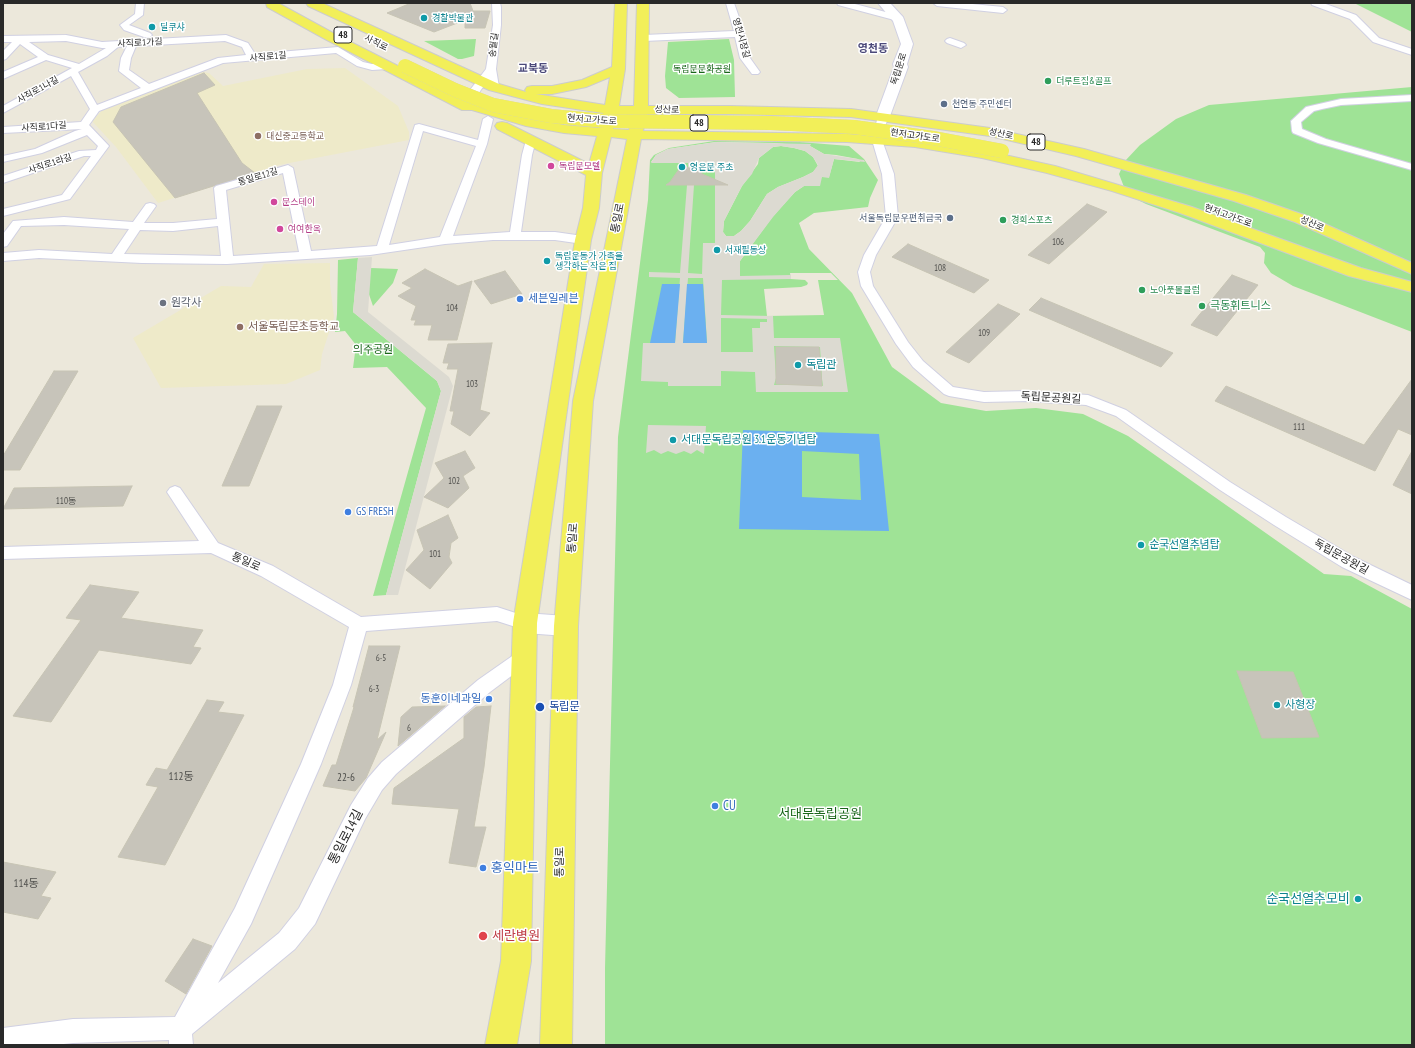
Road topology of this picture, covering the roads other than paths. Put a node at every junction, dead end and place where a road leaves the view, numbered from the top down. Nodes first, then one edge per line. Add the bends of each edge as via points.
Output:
1 (140, 3) edge
2 (274, 3) edge
3 (293, 3) edge
4 (300, 3) edge
5 (496, 3) edge
6 (621, 3) edge
7 (643, 3) edge
8 (730, 3) edge
9 (841, 3) edge
10 (884, 3) edge
11 (937, 3) edge
12 (1314, 3) edge
13 (1003, 10) dead end
14 (315, 13) edge
15 (898, 18) junction
16 (147, 34) dead end
17 (739, 34) junction
18 (644, 38) junction
19 (3, 39) edge
20 (20, 39) junction
21 (950, 41) dead end
22 (133, 43) junction
23 (116, 44) junction
24 (961, 45) dead end
25 (1412, 52) edge
26 (3, 57) edge
27 (45, 57) junction
28 (253, 58) junction
29 (409, 64) joint
30 (385, 66) junction
31 (77, 69) junction
32 (618, 69) junction
33 (755, 72) dead end
34 (3, 76) edge
35 (488, 84) junction
36 (148, 88) junction
37 (642, 89) junction
38 (437, 96) dead end
39 (455, 98) junction
40 (1412, 98) edge
41 (542, 100) junction
42 (95, 109) junction
43 (3, 110) edge
44 (611, 110) junction
45 (641, 110) junction
46 (730, 110) junction
47 (883, 116) junction
48 (512, 118) junction
49 (488, 119) junction
50 (87, 128) junction
51 (3, 130) edge
52 (604, 133) junction
53 (710, 135) junction
54 (532, 140) junction
55 (877, 140) junction
56 (482, 144) junction
57 (633, 144) junction
58 (1003, 147) junction
59 (98, 153) junction
60 (3, 159) edge
61 (1412, 166) edge
62 (594, 173) junction
63 (3, 180) edge
64 (150, 206) dead end
65 (3, 213) edge
66 (224, 222) junction
67 (136, 226) junction
68 (515, 236) junction
69 (445, 240) junction
70 (583, 240) junction
71 (3, 243) edge
72 (382, 249) junction
73 (306, 255) junction
74 (3, 257) edge
75 (115, 258) junction
76 (228, 260) junction
77 (1412, 269) edge
78 (1412, 273) edge
79 (1412, 286) edge
80 (175, 492) dead end
81 (212, 546) junction
82 (3, 552) edge
83 (1412, 593) edge
84 (525, 622) junction
85 (359, 624) junction
86 (566, 626) junction
87 (524, 657) junction
88 (178, 1039) edge
89 (3, 1040) edge
90 (501, 1045) edge
91 (556, 1045) edge

1 - 16 street via 139,15 124,24 127,28
2 - 14 main road, 사직로 / 48
2 - 30 main road
3 - 14 main road, 사직로 / 48
4 - 14 main road, 사직로
5 - 35 street, 송월길 via 496,25
6 - 32 main road
7 - 18 main road, 통일로
8 - 17 street, 영천시장길
9 - 15 street
10 - 15 main road, 독립문로
11 - 13 street
12 - 25 street via 1353,17 1376,40
14 - 29 main road, 사직로 / 48
14 - 35 main road
15 - 47 main road, 독립문로 via 907,44
17 - 18 street
17 - 33 street, 영천시장길 via 745,58
18 - 37 main road, 통일로
19 - 20 street, 사직로1가길
20 - 23 street, 사직로1가길 via 66,38 102,45
20 - 26 street
20 - 27 street
21 - 24 street
22 - 23 street, 사직로1가길
22 - 28 street, 사직로1가길 via 226,38 245,44
22 - 36 street via 126,58 124,71
23 - 31 street, 사직로1나길
27 - 31 street
27 - 34 street
28 - 30 street, 사직로1길 via 338,50 360,64 372,67
28 - 36 street, 사직로1길 via 221,60
29 - 58 main road, 현저고가도로 / 48, bridge via 455,90 487,103 551,116 605,121 854,127
30 - 38 street
30 - 39 main road
31 - 42 street
31 - 43 street, 사직로1나길
32 - 35 main road via 586,83 552,90 523,90
32 - 44 main road
35 - 39 street via 463,97
35 - 41 main road, 성산로
36 - 42 street, 사직로1길
37 - 45 main road, 통일로
37 - 46 main road via 656,100 667,104
39 - 48 main road
39 - 49 main road
40 - 61 street via 1341,102 1310,109 1296,121 1297,131 1307,136
41 - 44 main road, 성산로
41 - 48 main road via 549,103 549,112 526,119
42 - 50 street
44 - 45 main road, 성산로
44 - 52 main road
45 - 46 main road, 성산로 / 48
45 - 57 main road, 통일로
46 - 47 main road, 성산로 / 48
46 - 53 main road via 715,114 706,124 706,132
47 - 55 street
47 - 77 main road, 성산로 / 48 via 990,132 1079,152 1240,198 1301,219
48 - 52 main road via 564,129
49 - 54 main road
49 - 56 street
50 - 51 street, 사직로1다길
50 - 59 street via 104,146
50 - 60 street, 사직로1라길 via 38,151
52 - 57 main road
52 - 62 main road
53 - 55 main road
53 - 57 main road via 663,136
54 - 62 main road
54 - 68 street via 527,155
55 - 79 main road via 967,152 1050,169 1186,210 1355,272
55 - 83 street, 독립문공원길 via 888,174 892,217 870,254 864,272 867,286 918,364 943,386 949,391 984,397 1028,396 1088,400 1121,413 1280,521 1348,562
56 - 69 street
56 - 72 street via 420,127
57 - 86 main road, 통일로 via 583,401
58 - 78 main road, 현저고가도로 / 48 via 1111,170 1206,200
58 - 79 main road, 현저고가도로 / 48 via 1152,190
59 - 63 street, 사직로1라길 via 83,153
59 - 65 street via 66,197
62 - 70 main road via 591,208
64 - 67 street
66 - 67 street via 173,227
66 - 73 street, 통일로12길 via 220,188 288,168
66 - 76 street, 통일로12길
67 - 71 street via 64,221 17,223
67 - 75 street
68 - 69 street
68 - 70 street via 556,236
69 - 72 street
70 - 84 main road
72 - 73 street
73 - 76 street
74 - 75 street via 39,254
75 - 76 street
80 - 81 street
81 - 82 street
81 - 85 street, 통일로 via 267,571
84 - 85 street via 497,614
84 - 86 main road
84 - 87 main road
85 - 88 street via 342,685 311,764 243,916
86 - 91 main road, 통일로
87 - 88 street, 통일로14길 via 484,686 389,768 375,784 358,812 306,916 287,941
87 - 90 main road via 516,961
88 - 89 street via 73,1031

